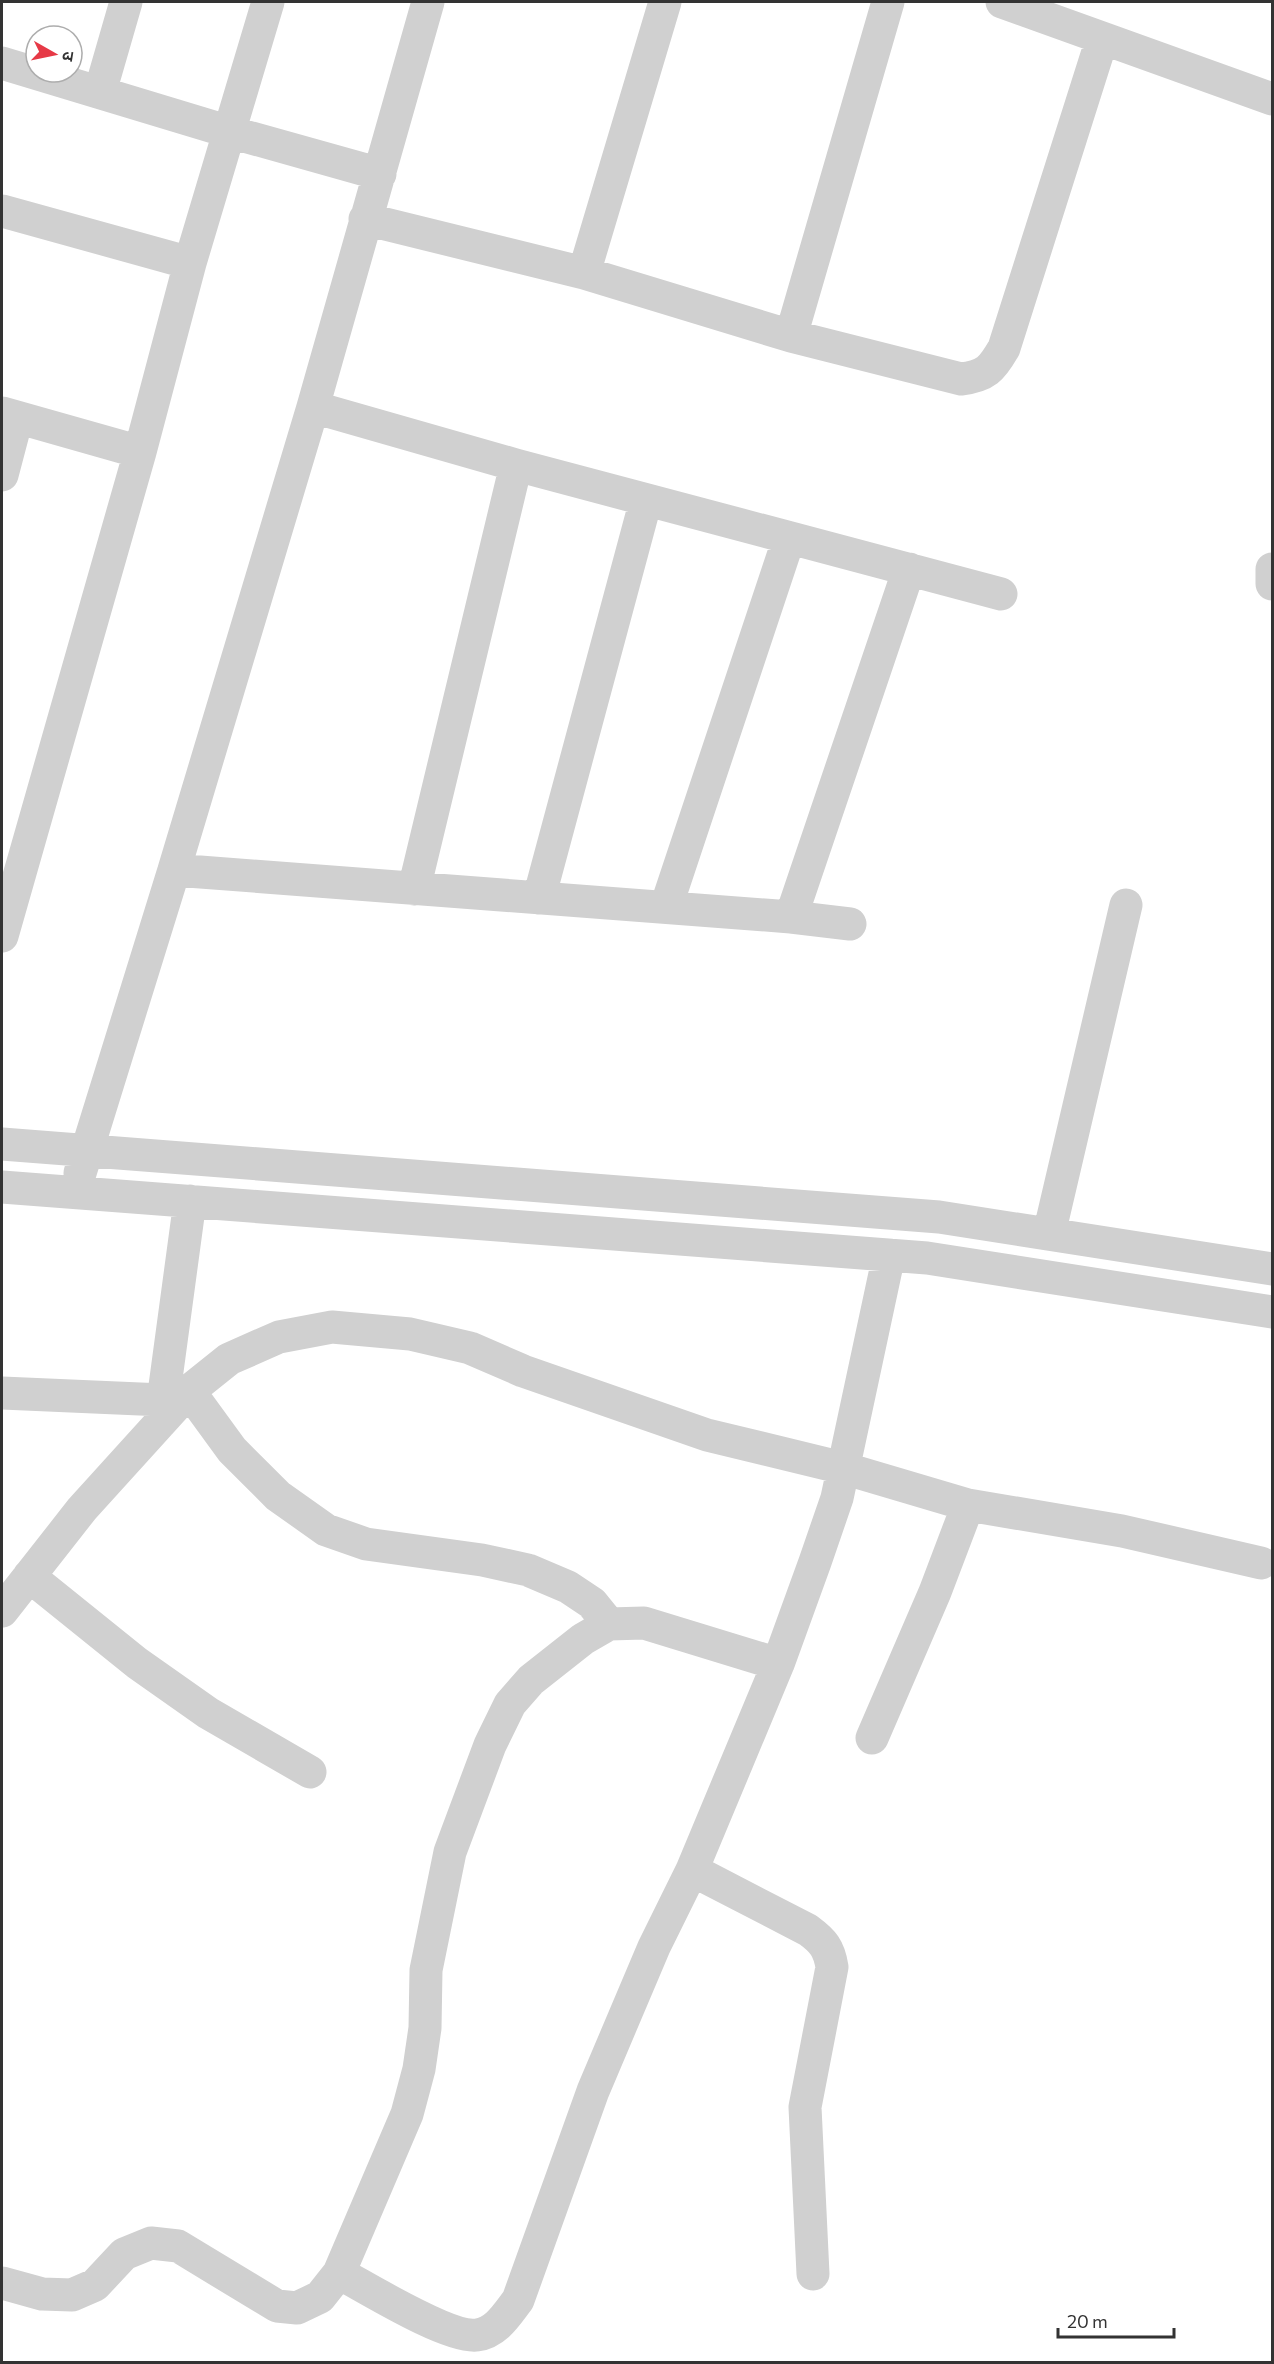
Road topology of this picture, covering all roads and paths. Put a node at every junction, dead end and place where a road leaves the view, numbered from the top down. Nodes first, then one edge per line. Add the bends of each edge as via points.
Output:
1 (126, 2) edge
2 (268, 2) edge
3 (428, 2) edge
4 (665, 2) edge
5 (888, 2) edge
6 (1002, 2) edge
7 (1102, 39) junction
8 (2, 63) edge
9 (100, 92) junction
10 (1272, 99) edge
11 (230, 132) junction
12 (380, 174) junction
13 (2, 211) edge
14 (365, 219) junction
15 (190, 263) junction
16 (584, 273) junction
17 (791, 336) junction
18 (313, 407) junction
19 (9, 416) edge
20 (140, 452) junction
21 (516, 465) junction
22 (2, 475) edge
23 (646, 500) junction
24 (789, 538) junction
25 (909, 569) junction
26 (1272, 569) edge
27 (1272, 584) edge
28 (1001, 594) dead end
29 (174, 870) junction
30 (414, 889) junction
31 (540, 898) junction
32 (1126, 905) dead end
33 (666, 907) junction
34 (791, 917) junction
35 (850, 924) dead end
36 (2, 936) edge
37 (2, 1144) edge
38 (86, 1151) junction
39 (2, 1187) edge
40 (75, 1192) junction
41 (190, 1201) junction
42 (1049, 1234) junction
43 (890, 1255) junction
44 (1272, 1269) edge
45 (1272, 1312) edge
46 (2, 1393) edge
47 (170, 1404) junction
48 (843, 1468) junction
49 (968, 1505) junction
50 (1261, 1563) dead end
51 (29, 1576) junction
52 (2, 1611) edge
53 (609, 1624) junction
54 (778, 1664) junction
55 (872, 1738) dead end
56 (310, 1772) dead end
57 (692, 1870) junction
58 (339, 2273) junction
59 (813, 2274) dead end
60 (2, 2283) edge

1 - 9 street
2 - 11 street
3 - 12 street
4 - 16 street
5 - 17 street
6 - 7 street
7 - 10 street
7 - 17 street via 1004,348 992,369 961,379
8 - 9 street
9 - 11 street
11 - 12 street
11 - 15 street
12 - 14 street
13 - 15 street
14 - 16 street
14 - 18 street
15 - 20 street
16 - 17 street
18 - 21 street
18 - 29 street
19 - 20 street
19 - 22 street
20 - 36 street
21 - 23 street
21 - 30 street
23 - 24 street
23 - 31 street
24 - 25 street
24 - 33 street
25 - 28 street
25 - 34 street
26 - 27 street
29 - 30 street
29 - 38 street
30 - 31 street
31 - 33 street
32 - 42 street
33 - 34 street
34 - 35 street
37 - 38 street
38 - 40 street
38 - 42 street via 939,1217
39 - 40 street
40 - 41 street
41 - 43 street
41 - 47 street
42 - 44 street
43 - 45 street
43 - 48 street
46 - 47 street
47 - 48 street via 229,1359 279,1337 332,1327 410,1334 470,1348 523,1371 707,1435
47 - 51 street
47 - 53 street via 232,1450 278,1496 326,1530 366,1544 528,1570 568,1587 592,1603
48 - 49 street
48 - 54 street via 837,1498
49 - 50 street via 1122,1531
49 - 55 street
51 - 52 street
51 - 56 street via 137,1663 208,1713
53 - 54 street via 644,1623
53 - 58 street via 584,1638 531,1680 510,1704 490,1745 450,1852 426,1970 425,2028 407,2115
54 - 57 street
57 - 58 street via 592,2091 518,2300 498,2326 477,2335 442,2328
57 - 59 street via 808,1930 829,1950 832,1966 805,2107
58 - 60 street via 320,2297 297,2308 277,2306 178,2246 151,2243 124,2254 95,2284 72,2295 42,2294

